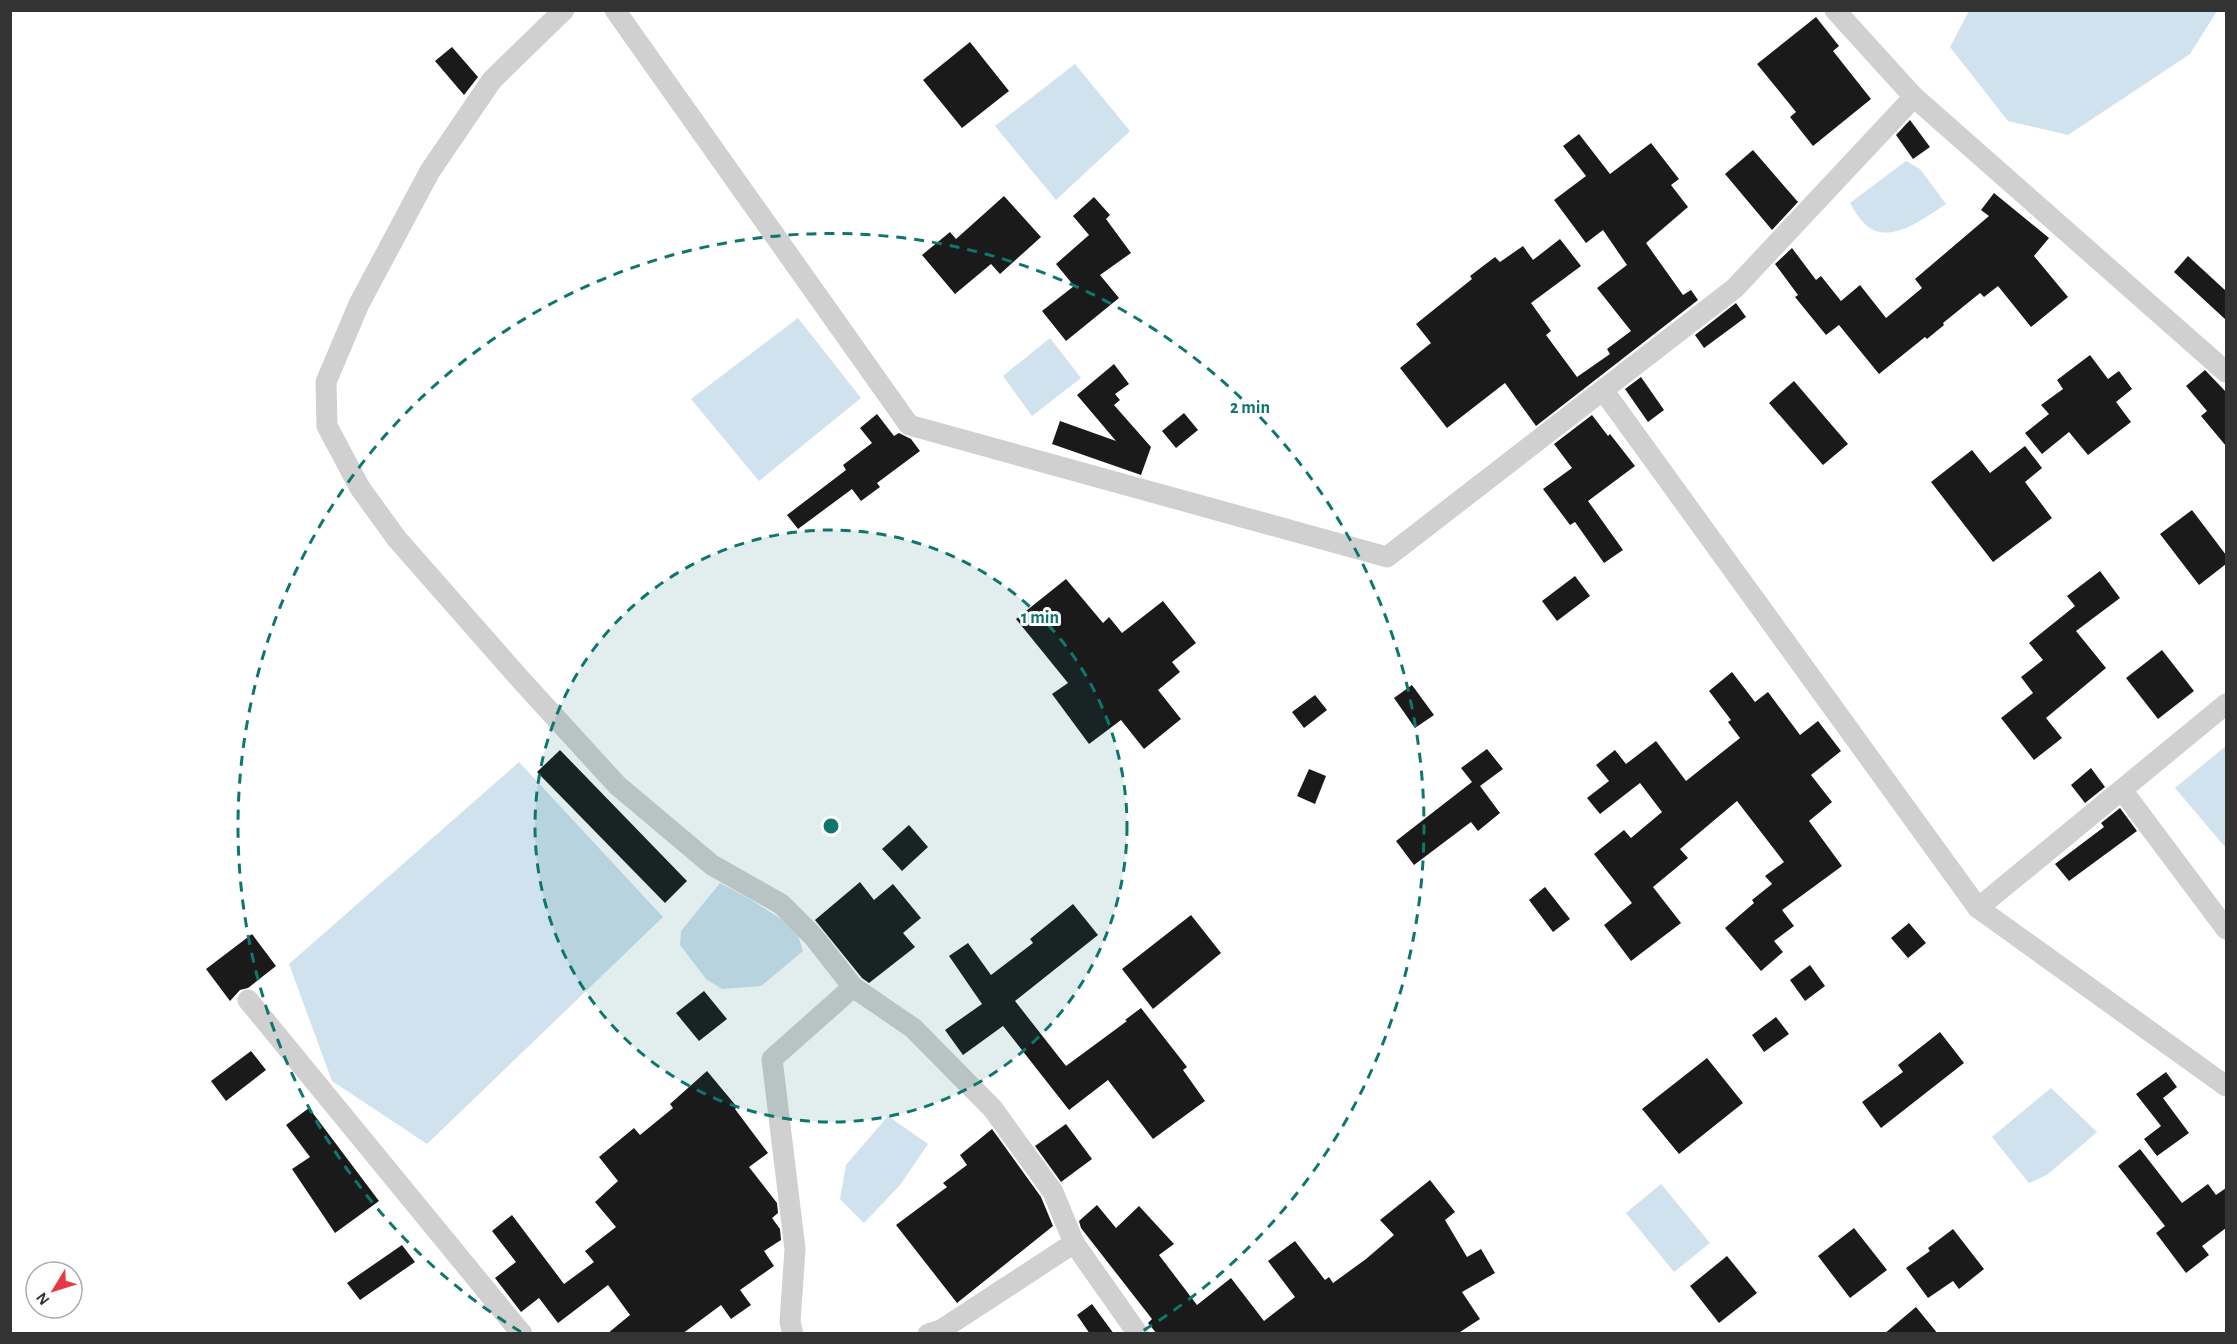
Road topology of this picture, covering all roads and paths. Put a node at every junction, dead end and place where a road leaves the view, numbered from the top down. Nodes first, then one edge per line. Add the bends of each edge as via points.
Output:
1 (564, 10) edge
2 (615, 10) edge
3 (1843, 13) edge
4 (1914, 97) junction
5 (2226, 372) edge
6 (1603, 390) junction
7 (2226, 704) edge
8 (2122, 790) junction
9 (1978, 908) junction
10 (2226, 929) edge
11 (853, 987) junction
12 (248, 1000) dead end
13 (2226, 1086) edge
14 (1074, 1243) junction
15 (522, 1334) edge
16 (793, 1334) edge
17 (928, 1334) edge
18 (1138, 1334) edge

1 - 11 street via 492,80 430,171 359,304 326,382 327,426 360,488 397,539 617,784 712,865 781,904 813,936
2 - 6 street via 909,425 1387,557
3 - 4 street
4 - 5 street
4 - 6 street via 1735,288
6 - 9 street
7 - 8 street
8 - 9 street
8 - 10 street
9 - 13 street
11 - 14 street via 913,1028 993,1109 1053,1192
11 - 16 street via 772,1059 795,1249 790,1322
12 - 15 street
14 - 17 street via 941,1330
14 - 18 street

